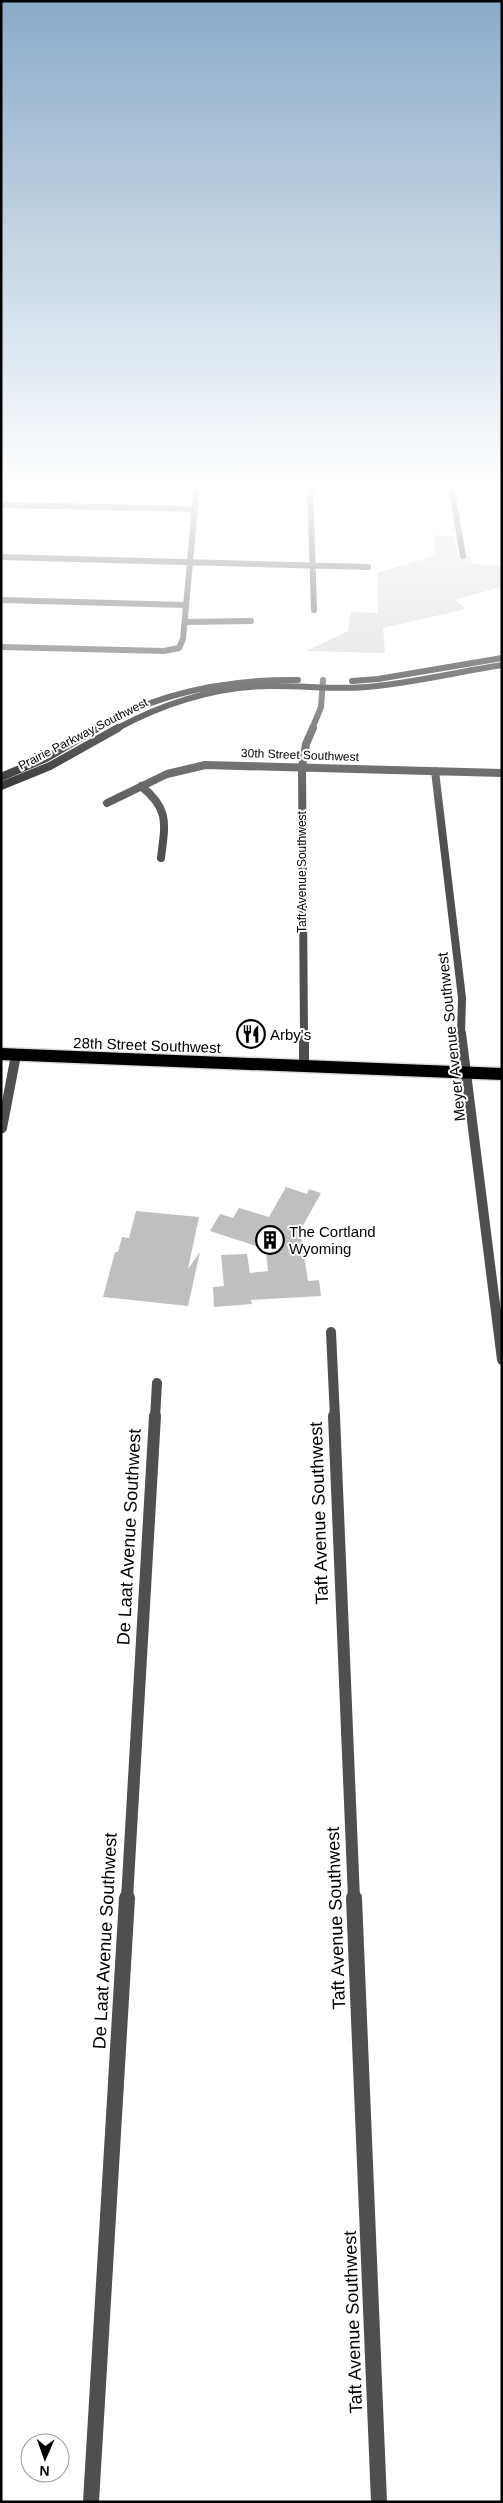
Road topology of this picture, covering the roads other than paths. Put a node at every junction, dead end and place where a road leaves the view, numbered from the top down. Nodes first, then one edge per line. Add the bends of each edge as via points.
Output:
1 (105, 603) edge
2 (314, 603) edge
3 (186, 605) joint
4 (314, 610) dead end
5 (251, 621) dead end
6 (185, 622) junction
7 (1, 647) edge
8 (502, 658) edge
9 (502, 665) edge
10 (323, 684) junction
11 (173, 696) junction
12 (180, 702) junction
13 (302, 767) junction
14 (435, 771) junction
15 (502, 773) edge
16 (1, 778) edge
17 (1, 786) edge
18 (141, 786) junction
19 (107, 803) dead end
20 (161, 858) dead end
21 (1, 1054) edge
22 (16, 1054) junction
23 (304, 1066) junction
24 (466, 1073) junction
25 (502, 1074) edge
26 (2, 1128) edge
27 (331, 1332) dead end
28 (502, 1360) edge
29 (157, 1383) dead end
30 (91, 2502) edge
31 (379, 2502) edge

1 - 3 street
2 - 4 street
3 - 6 street
5 - 6 street
6 - 7 street via 182,644 175,650 164,652
8 - 10 street, Prairie Parkway Southwest via 378,679
9 - 10 street, Prairie Parkway Southwest via 366,687
10 - 11 street, Prairie Parkway Southwest via 250,680
10 - 12 street, Prairie Parkway Southwest via 252,688
10 - 13 street, Taft Avenue Southwest via 321,707 306,744
11 - 12 street
11 - 16 street, Prairie Parkway Southwest via 130,711 48,758
12 - 17 street, Prairie Parkway Southwest via 143,714 50,766
13 - 14 street, 30th Street Southwest
13 - 18 street, 30th Street Southwest via 194,766 167,772
13 - 23 street, Taft Avenue Southwest
14 - 15 street, 30th Street Southwest
14 - 24 street, Meyer Avenue Southwest via 462,998 461,1032
18 - 19 street, 30th Street Southwest
18 - 20 street via 154,795 163,808
21 - 22 main road, 28th Street Southwest
22 - 23 main road, 28th Street Southwest
22 - 26 street
23 - 24 main road, 28th Street Southwest
24 - 25 main road, 28th Street Southwest
24 - 28 street, Meyer Avenue Southwest
27 - 31 street, Taft Avenue Southwest
29 - 30 street, De Laat Avenue Southwest

